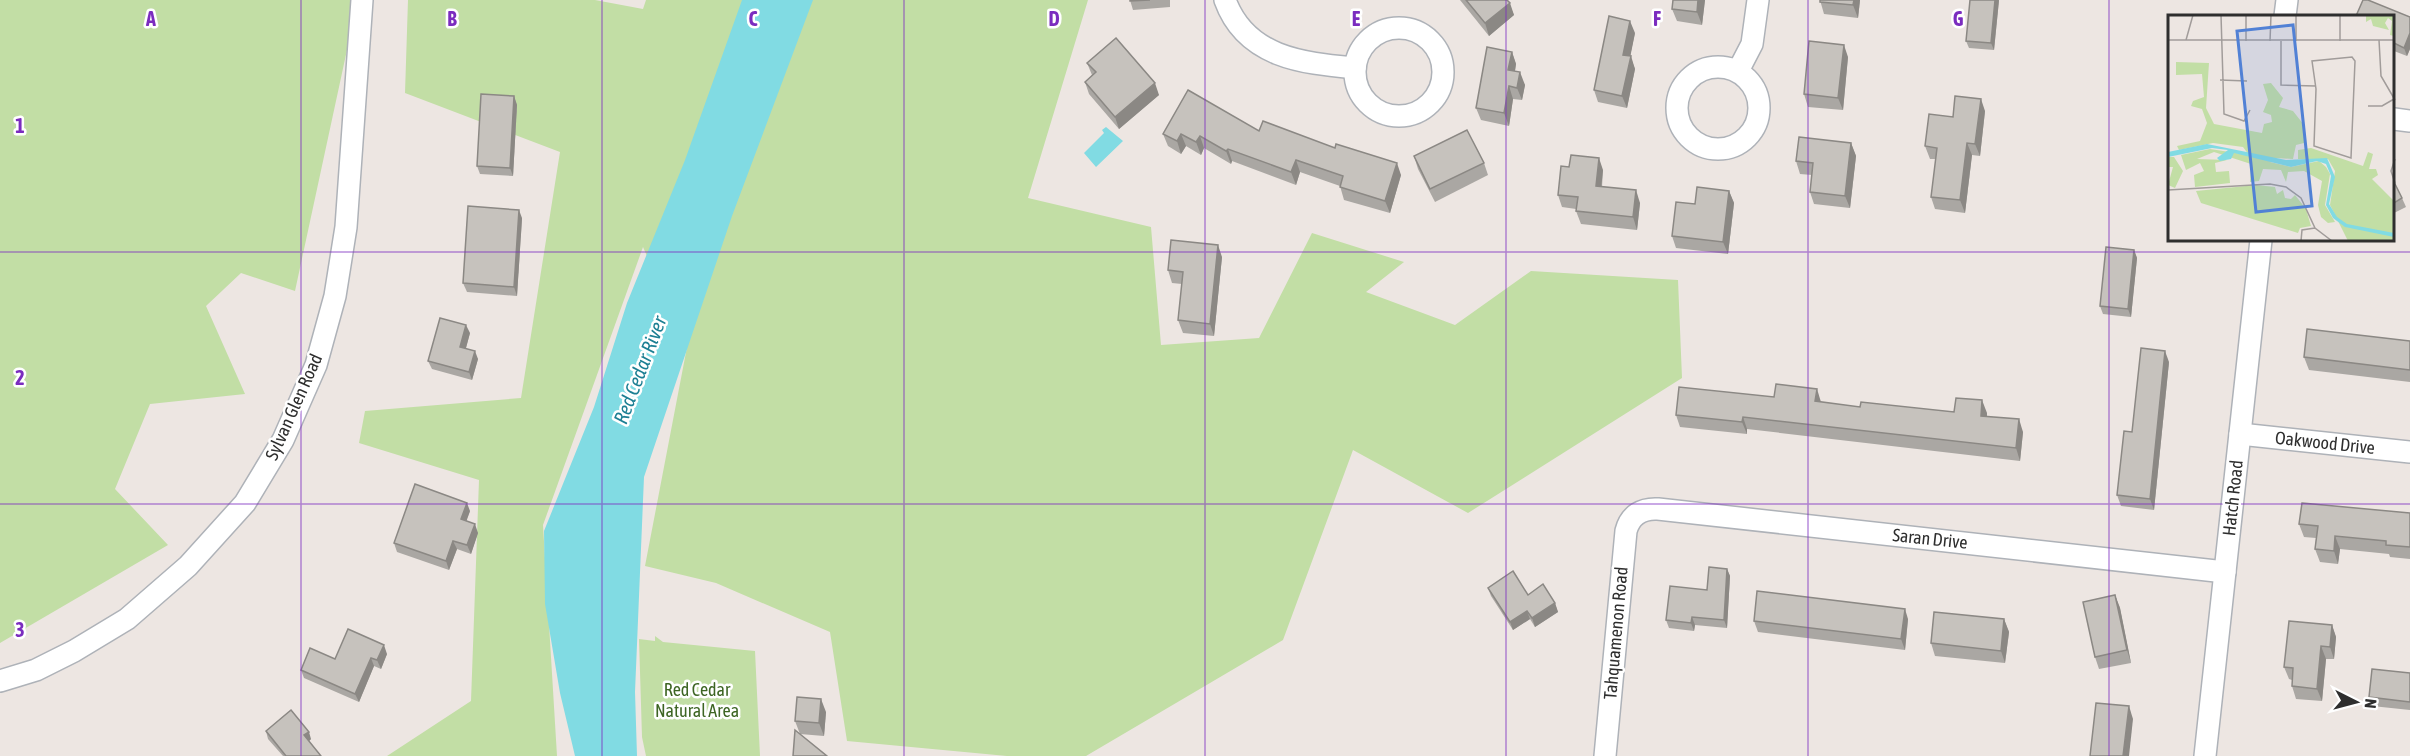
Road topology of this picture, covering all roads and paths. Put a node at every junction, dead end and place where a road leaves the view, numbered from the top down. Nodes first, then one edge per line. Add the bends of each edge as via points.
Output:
1 (362, 0) edge
2 (1226, 0) edge
3 (1758, 0) edge
4 (2287, 0) edge
5 (2285, 15) edge
6 (1355, 68) junction
7 (1738, 71) dead end
8 (2395, 119) edge
9 (2410, 121) edge
10 (2261, 242) edge
11 (2240, 434) junction
12 (2410, 452) edge
13 (1636, 514) joint
14 (2225, 572) junction
15 (0, 681) edge
16 (1605, 756) edge
17 (2205, 756) edge

1 - 15 street, Sylvan Glen Road via 346,227 335,296 316,365 283,440 245,503 188,566 127,619 36,670
2 - 6 street via 1247,33 1269,50 1312,64
3 - 7 street via 1752,44
4 - 5 street
6 - 6 street via 1365,100 1384,114 1395,116 1427,106 1435,98 1443,77 1443,65 1434,44 1404,28 1371,38
8 - 9 street
10 - 11 street, Hatch Road
11 - 12 street, Oakwood Drive
11 - 14 street, Hatch Road
13 - 14 street, Saran Drive via 1658,509
13 - 16 street, Tahquamenon Road via 1626,531
14 - 17 street, Hatch Road

